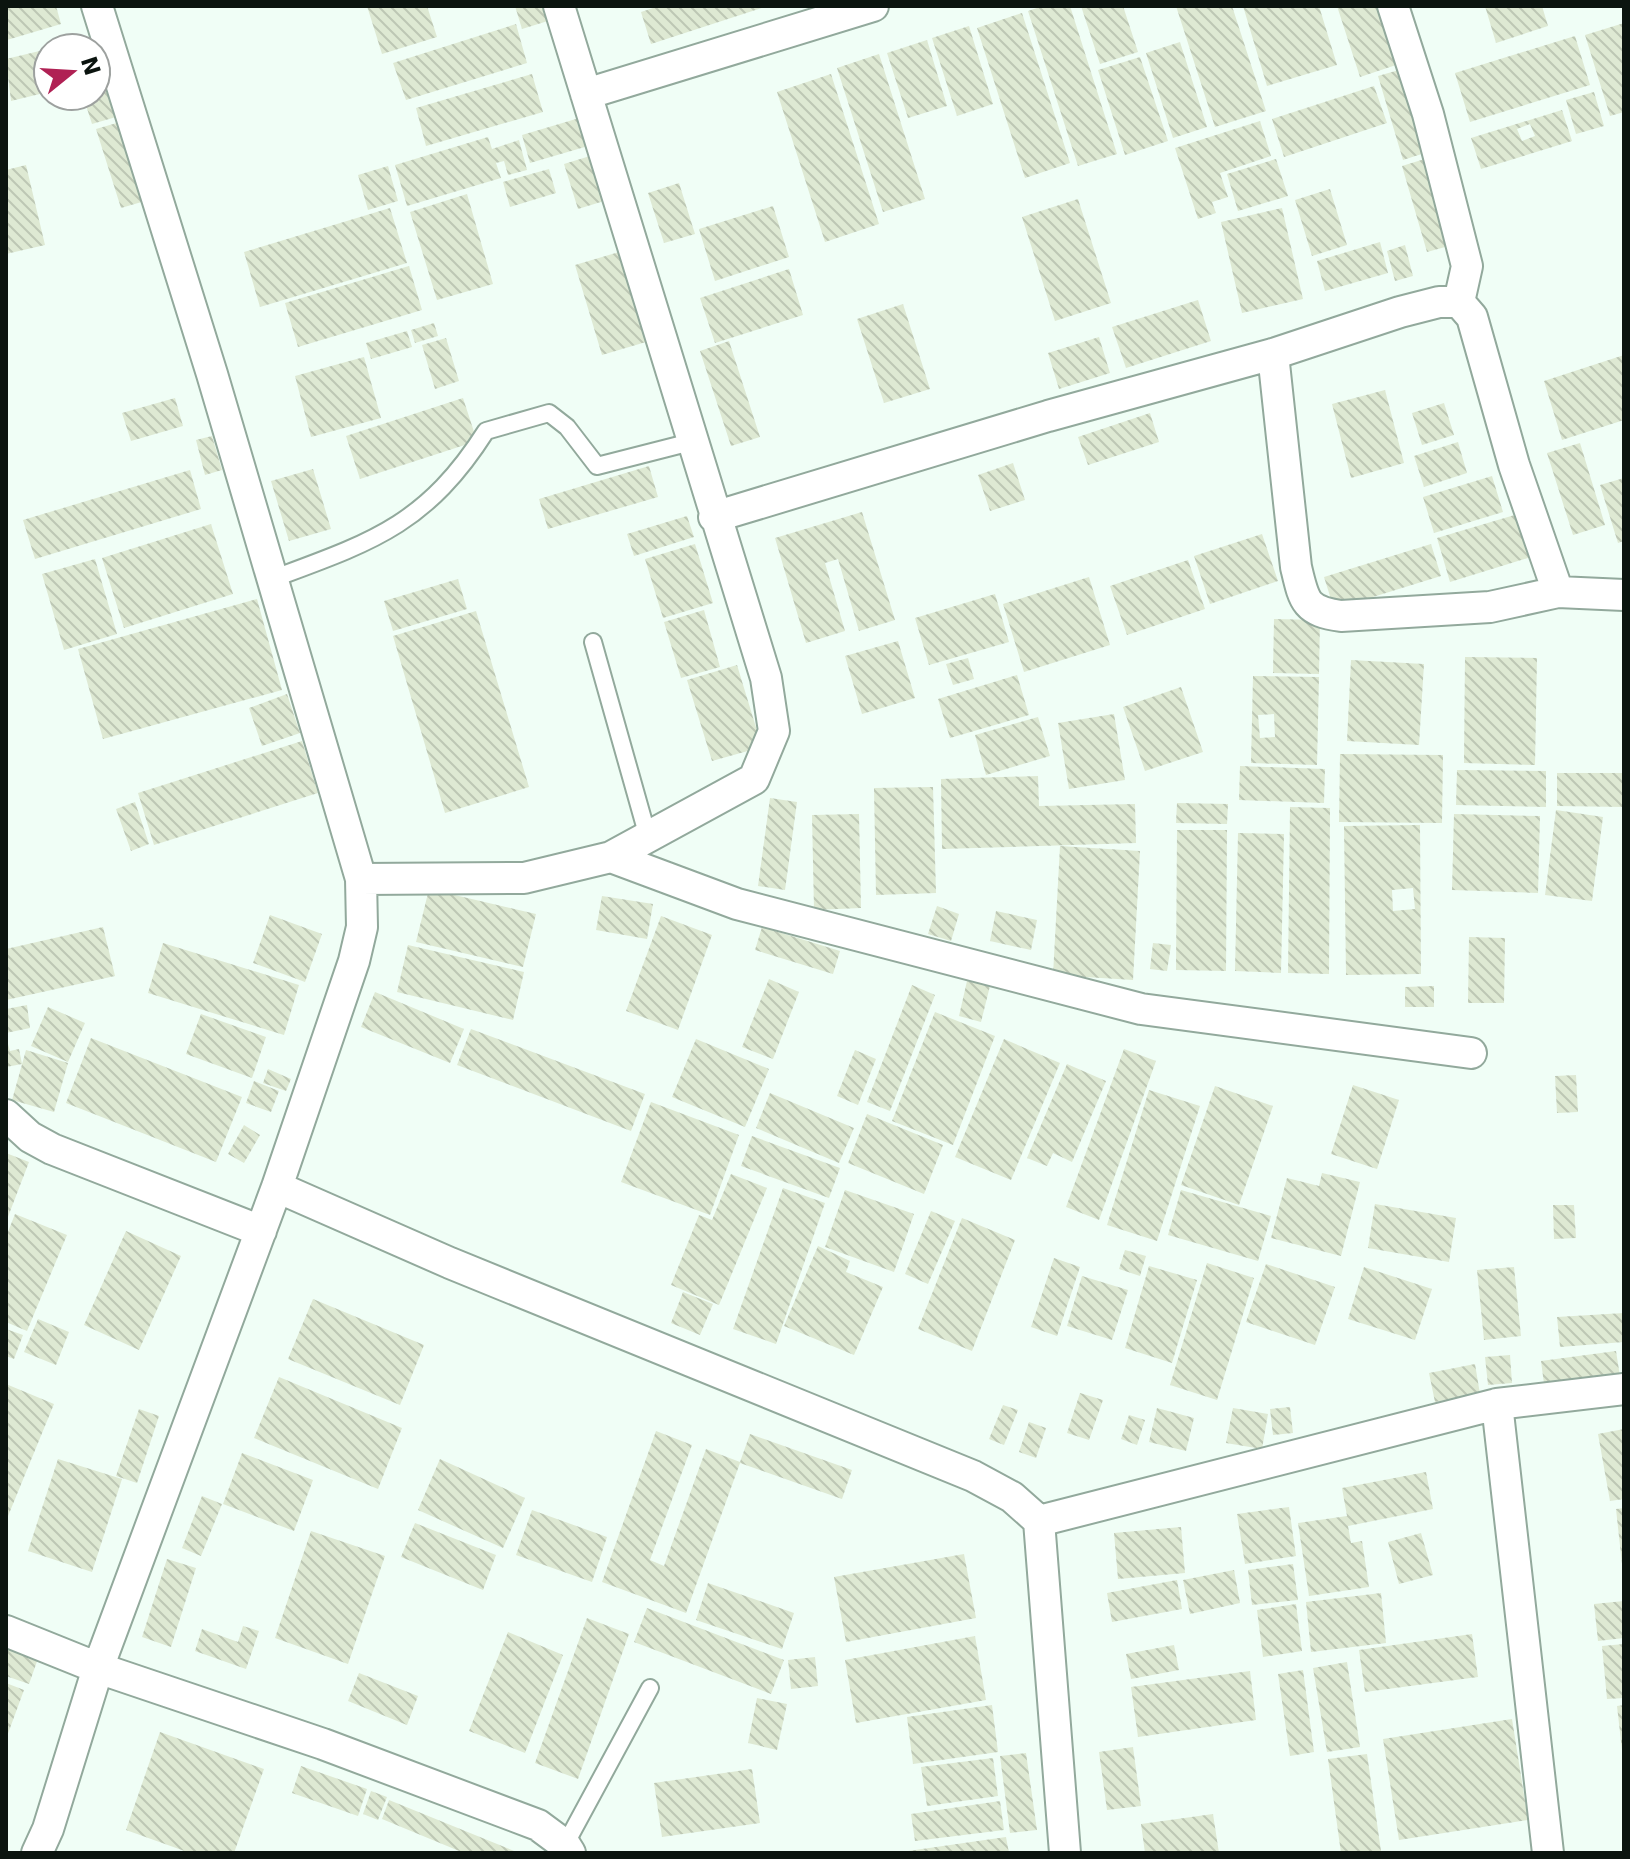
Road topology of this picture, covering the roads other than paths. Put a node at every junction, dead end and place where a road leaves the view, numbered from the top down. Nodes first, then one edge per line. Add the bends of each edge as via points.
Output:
1 (97, 6) edge
2 (559, 6) edge
3 (873, 6) edge
4 (1393, 6) edge
5 (586, 94) junction
6 (1459, 302) junction
7 (1273, 354) junction
8 (691, 442) junction
9 (714, 517) junction
10 (272, 579) junction
11 (1558, 592) junction
12 (1624, 595) edge
13 (593, 642) dead end
14 (648, 837) junction
15 (611, 857) junction
16 (361, 879) junction
17 (1471, 1053) dead end
18 (6, 1115) edge
19 (277, 1187) junction
20 (261, 1231) junction
21 (1624, 1389) edge
22 (1497, 1404) junction
23 (1039, 1521) junction
24 (6, 1631) edge
25 (98, 1668) junction
26 (650, 1688) dead end
27 (568, 1849) edge
28 (37, 1853) edge
29 (1065, 1853) edge
30 (1548, 1853) edge

1 - 10 street
2 - 5 street
3 - 5 street
4 - 6 street via 1428,114 1467,266
5 - 8 street
6 - 7 street via 1400,312
6 - 11 street via 1472,317
7 - 9 street
7 - 11 street via 1296,567 1303,597 1317,612 1341,616 1490,607
8 - 9 street
8 - 10 lane via 597,466 549,413 486,431 460,471 398,526
9 - 14 street via 766,678 774,731 754,779
10 - 16 street
11 - 12 street
13 - 14 lane
14 - 15 street
15 - 16 street via 524,878
15 - 17 street via 737,904 1141,1009
16 - 19 street via 362,927 354,961
18 - 20 street via 52,1149
19 - 20 street
19 - 23 street via 973,1476 1012,1497
20 - 25 street
21 - 22 street
22 - 23 street
22 - 30 street
23 - 29 street
24 - 25 street
25 - 27 street via 323,1744 538,1825
25 - 28 street
26 - 27 lane

